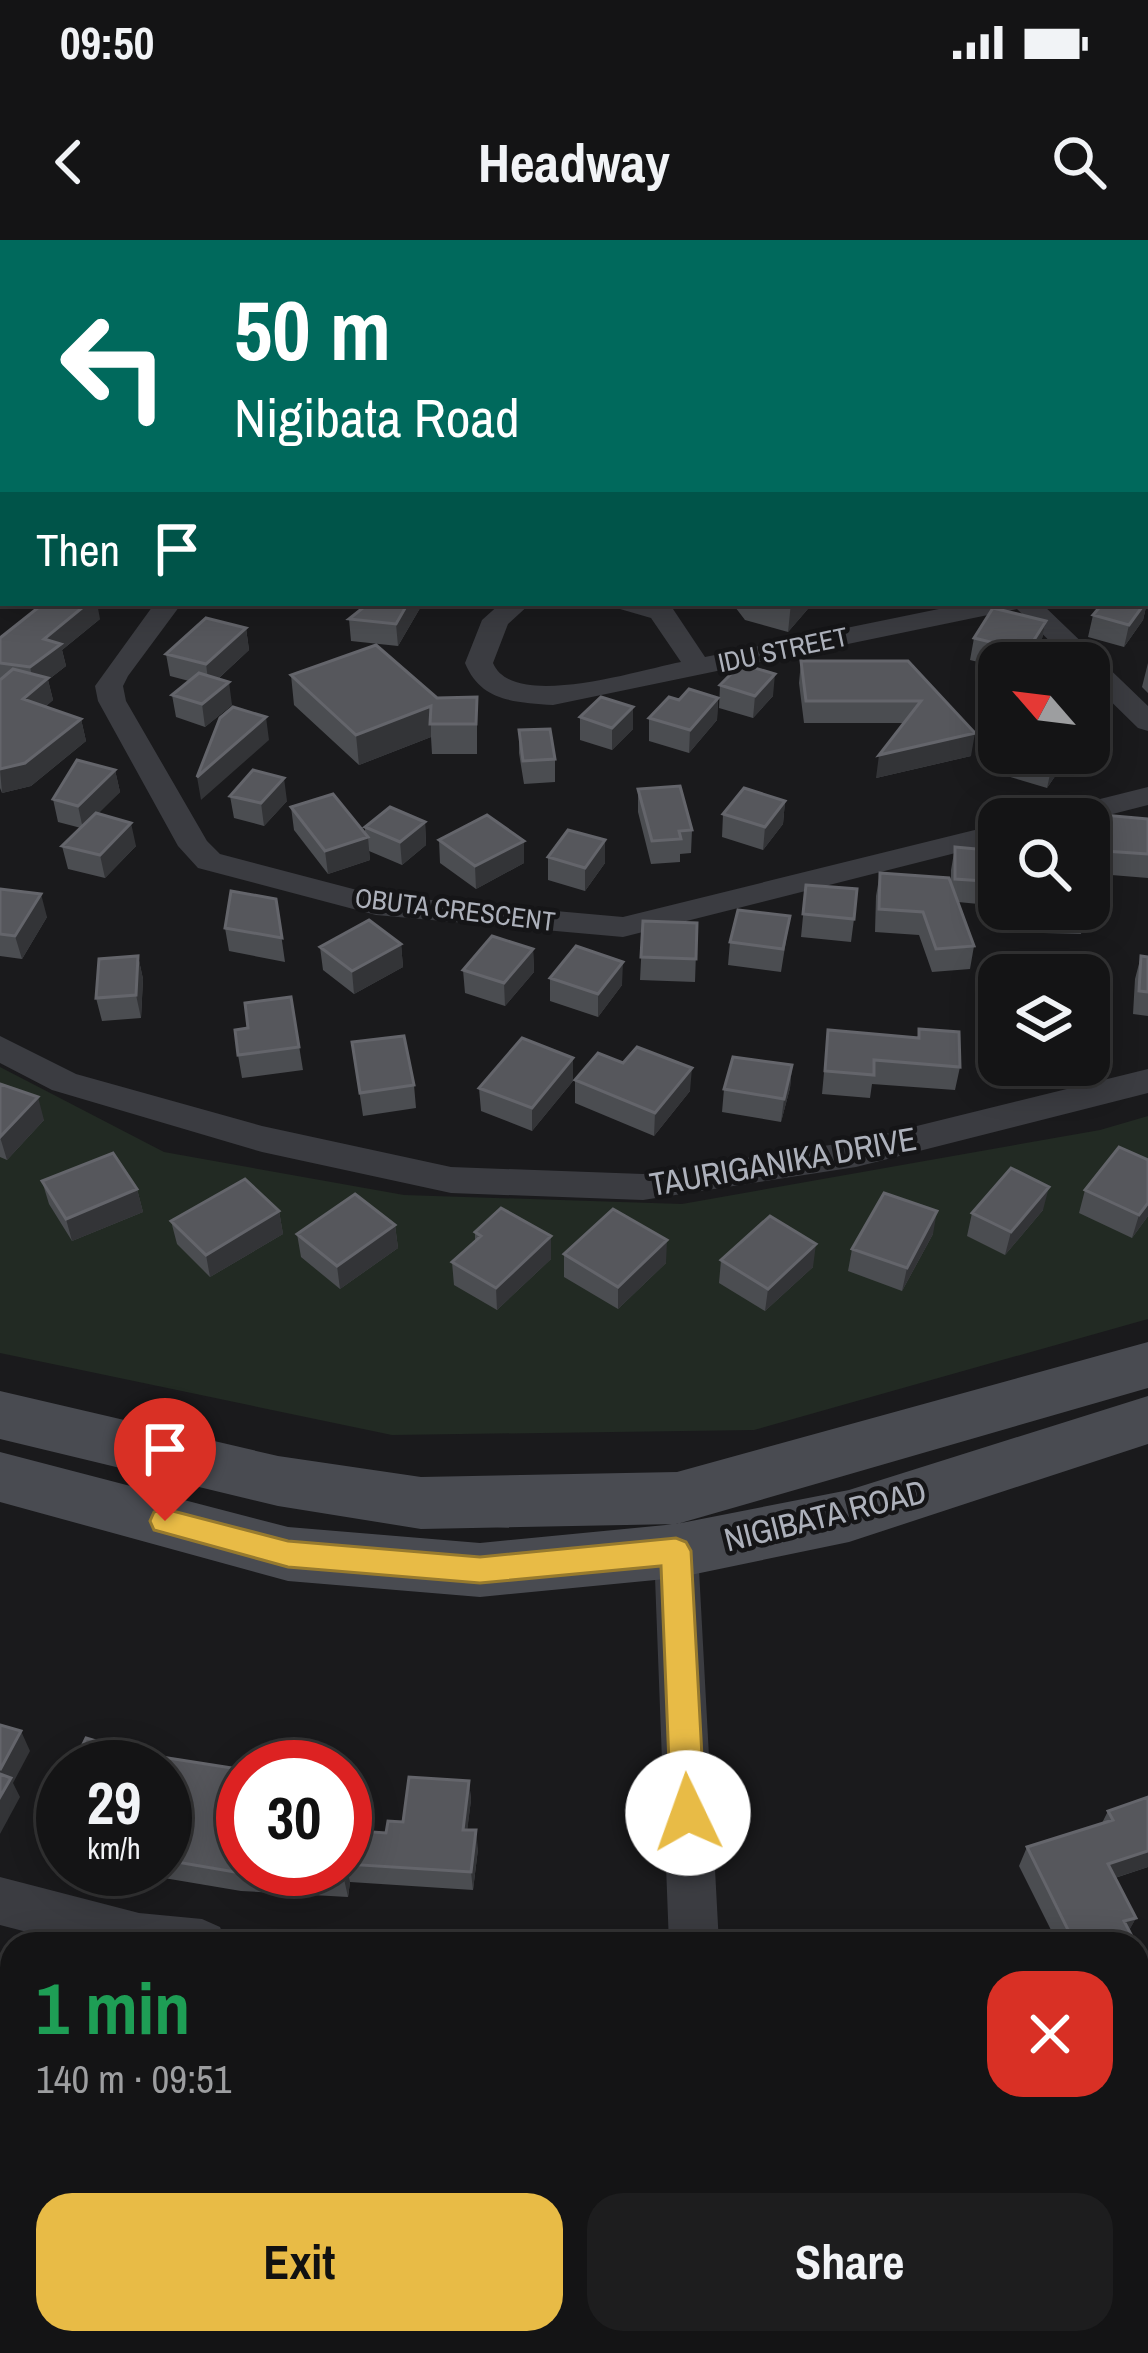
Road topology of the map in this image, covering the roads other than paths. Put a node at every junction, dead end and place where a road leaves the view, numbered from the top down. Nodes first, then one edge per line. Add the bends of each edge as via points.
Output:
1 (162, 606) edge
2 (514, 606) edge
3 (640, 606) edge
4 (994, 606) edge
5 (1030, 606) edge
6 (1067, 642) edge
7 (699, 668) junction
8 (1110, 685) edge
9 (1148, 722) edge
10 (1148, 796) edge
11 (1110, 805) edge
12 (978, 838) edge
13 (0, 1048) edge
14 (1148, 1081) edge
15 (1148, 1364) edge
16 (0, 1415) edge
17 (1148, 1420) edge
18 (0, 1478) edge
19 (676, 1551) junction
20 (0, 1901) edge
21 (121, 1932) edge
22 (693, 1932) edge

1 - 12 street, OBUTA CRESCENT via 115,675 112,701 194,846 209,861 247,872 376,905 623,927
2 - 7 street, IDU STREET via 496,620 479,663 486,680 510,694 553,696
3 - 7 street via 661,612
4 - 7 street, IDU STREET
5 - 6 street
8 - 9 street
10 - 11 street
13 - 14 street, TAURIGANIKA DRIVE via 64,1082 430,1176 643,1187 856,1154
15 - 16 street, NIGIBATA ROAD via 677,1498 421,1504 278,1481
17 - 19 street, NIGIBATA ROAD via 849,1516
18 - 19 street, NIGIBATA ROAD via 288,1554 480,1570
19 - 22 street
20 - 21 street

